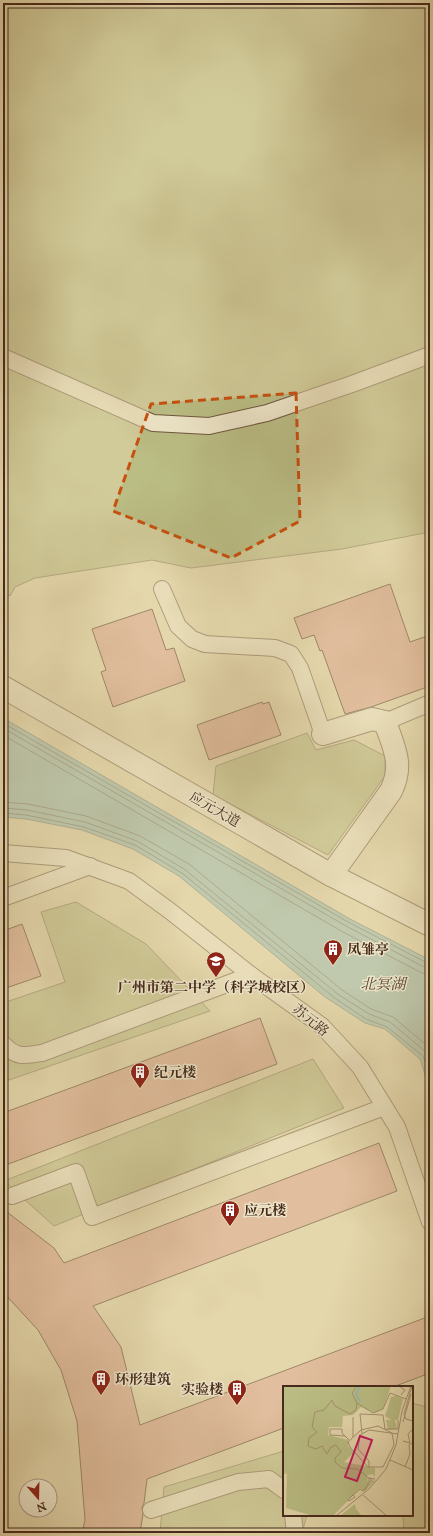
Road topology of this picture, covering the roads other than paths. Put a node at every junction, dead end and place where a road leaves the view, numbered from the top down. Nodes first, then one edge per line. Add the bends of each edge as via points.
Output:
1 (430, 355) edge
2 (3, 357) edge
3 (162, 589) dead end
4 (3, 687) edge
5 (430, 703) edge
6 (385, 722) junction
7 (323, 734) joint
8 (3, 853) edge
9 (90, 866) junction
10 (331, 875) junction
11 (3, 898) edge
12 (430, 925) edge
13 (251, 975) junction
14 (3, 1044) edge
15 (384, 1107) junction
16 (12, 1196) dead end
17 (430, 1222) edge
18 (283, 1489) edge
19 (151, 1510) dead end
20 (293, 1516) edge
21 (296, 1533) edge

1 - 2 lane via 267,413 209,426 153,423
3 - 7 lane via 178,626 192,639 204,644 275,648 291,654 300,668
4 - 10 street, 应元大道
5 - 6 lane
6 - 7 street via 372,719
6 - 10 street via 398,761 397,779
8 - 9 lane, 苏元路 via 66,858
9 - 11 lane
9 - 13 lane, 苏元路 via 129,881
10 - 12 street, 应元大道
13 - 14 lane via 42,1053 24,1056 10,1052
13 - 15 lane, 苏元路 via 322,1026 360,1067
15 - 16 lane via 92,1217 76,1172
15 - 17 lane, 苏元路 via 397,1127
18 - 19 lane via 269,1479 238,1482
20 - 21 lane

